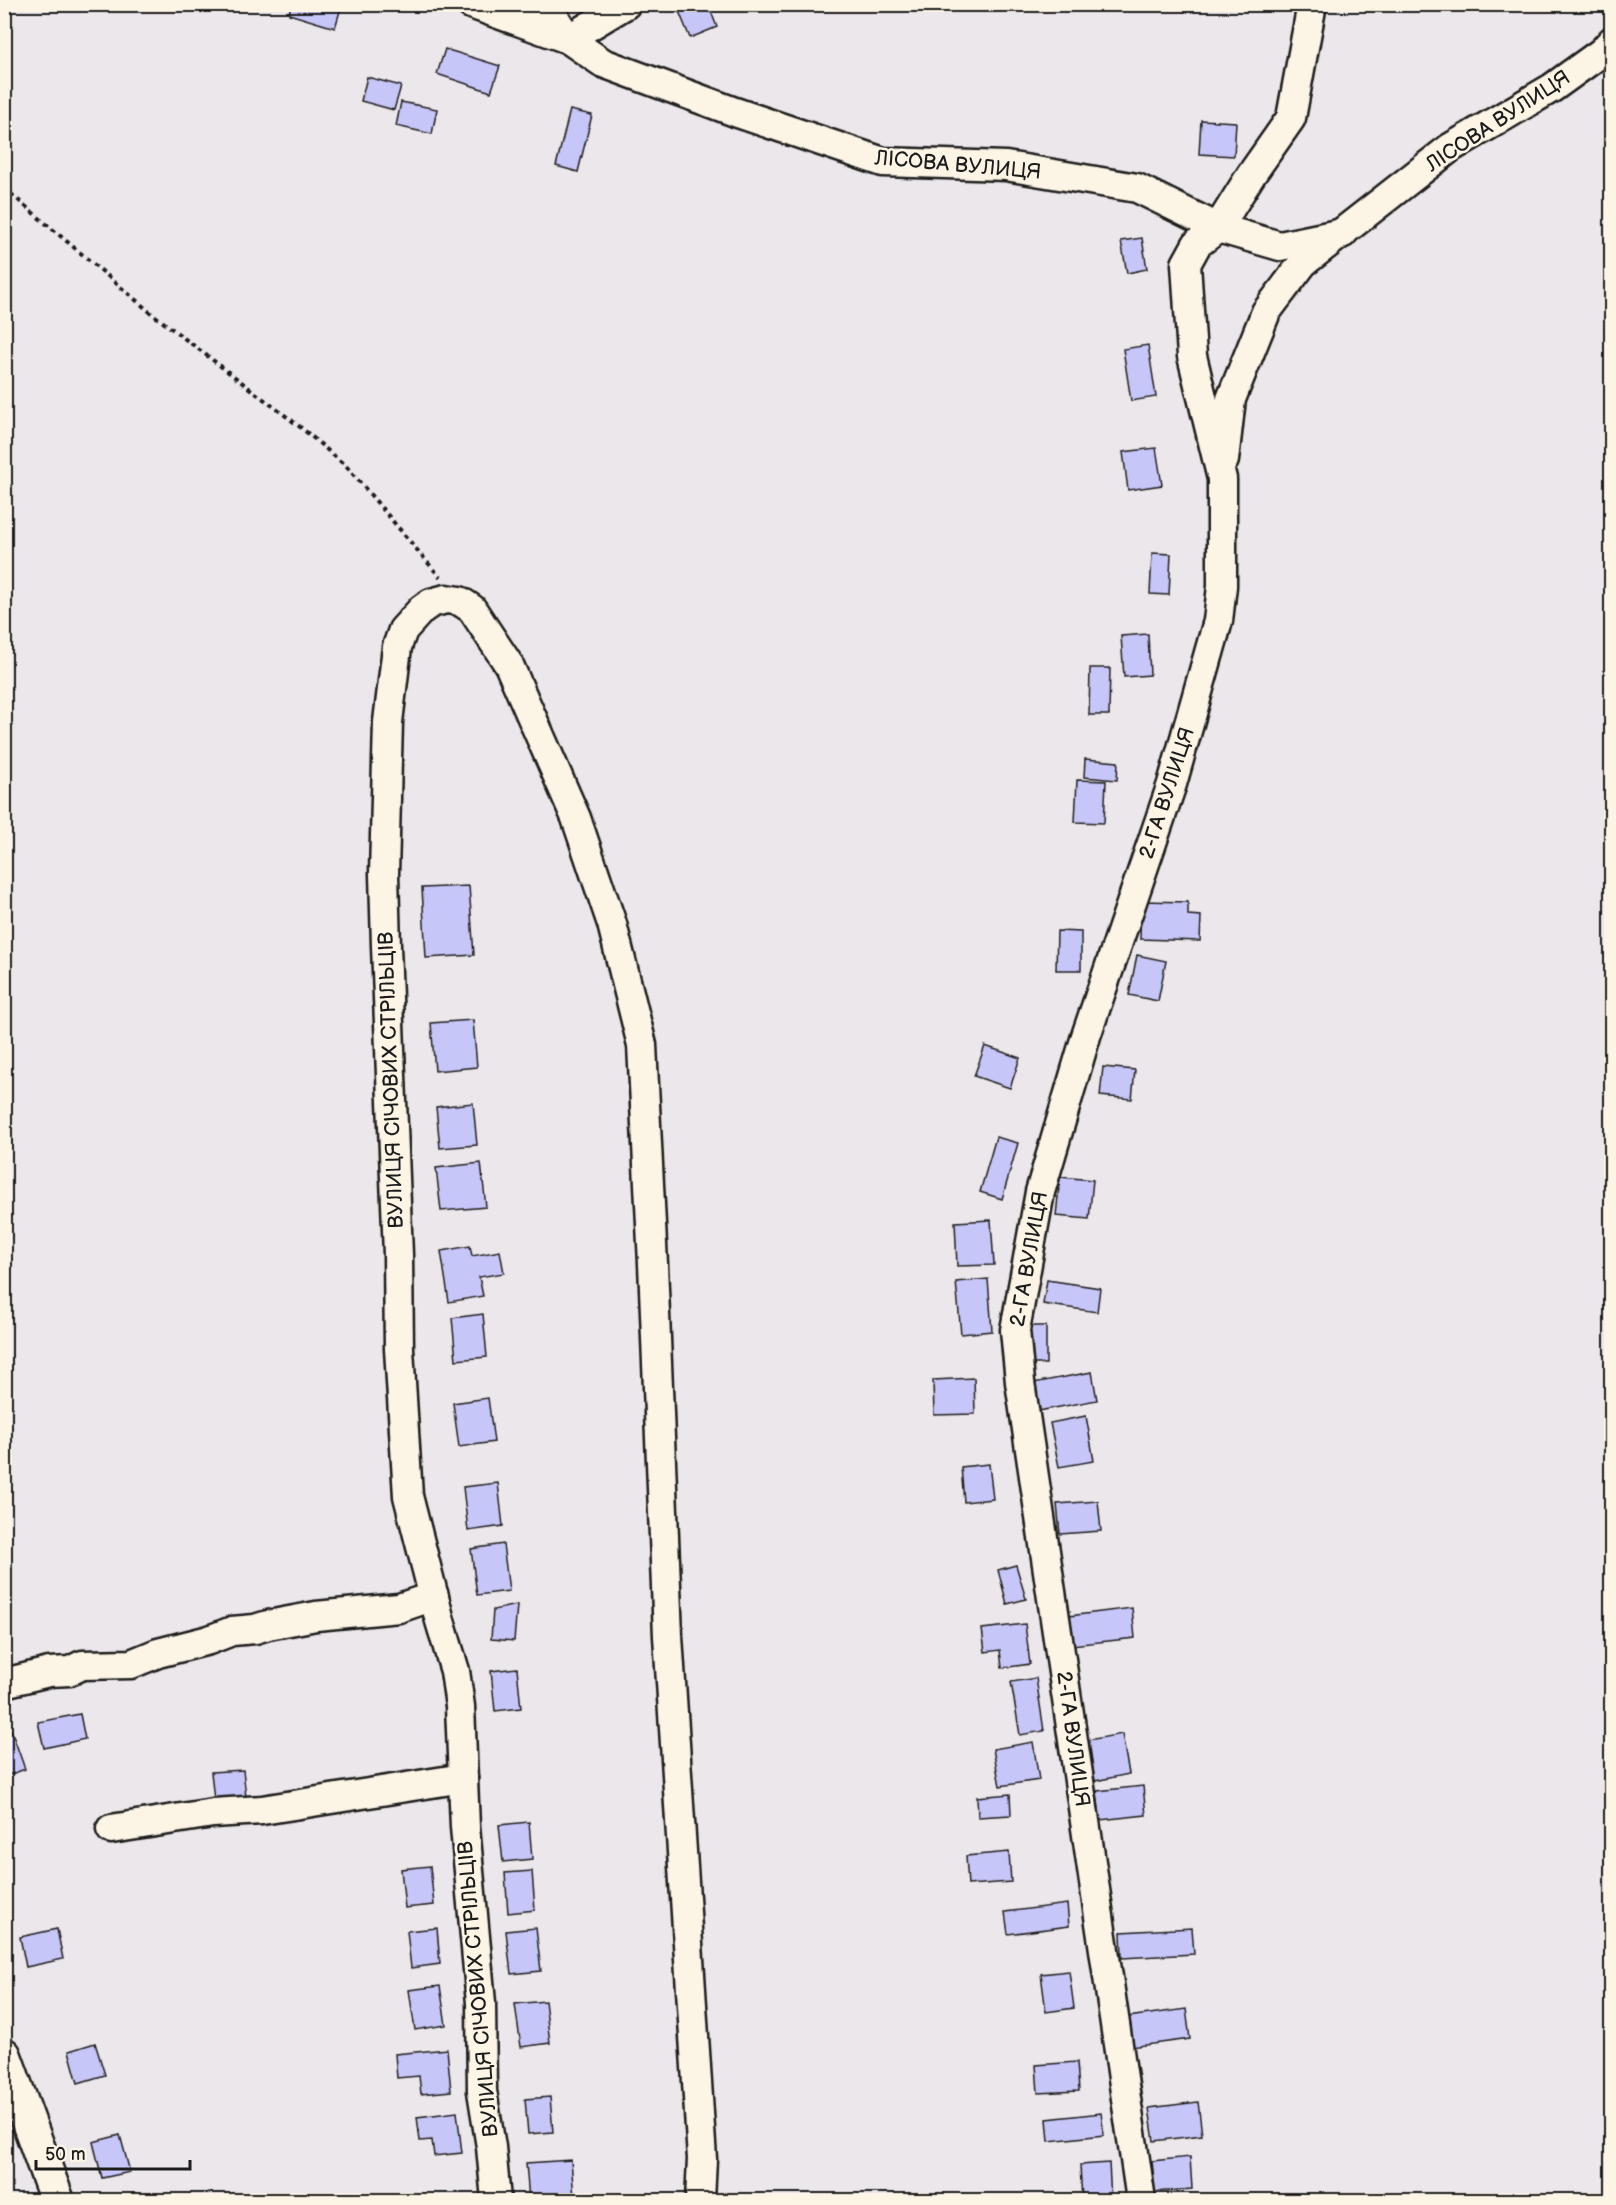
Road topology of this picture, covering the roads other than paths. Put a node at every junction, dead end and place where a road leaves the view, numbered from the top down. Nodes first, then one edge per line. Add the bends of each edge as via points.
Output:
1 (471, 4) edge
2 (546, 4) edge
3 (626, 4) edge
4 (1312, 4) edge
5 (568, 39) junction
6 (1611, 41) edge
7 (1218, 228) junction
8 (1343, 233) junction
9 (1222, 478) junction
10 (434, 1596) junction
11 (4, 1683) edge
12 (463, 1778) junction
13 (111, 1829) dead end
14 (4, 2055) edge
15 (57, 2200) edge
16 (496, 2200) edge
17 (700, 2200) edge
18 (1141, 2200) edge

1 - 5 street, ЛІСОВА ВУЛИЦЯ
2 - 5 street, ЛІСОВА ВУЛИЦЯ
3 - 5 street
4 - 7 street via 1291,118
5 - 7 street, ЛІСОВА ВУЛИЦЯ via 603,63 884,162 1006,166 1137,188
6 - 8 street, ЛІСОВА ВУЛИЦЯ via 1552,88 1450,148
7 - 8 street, ЛІСОВА ВУЛИЦЯ via 1280,246
7 - 9 street, 2-ГА ВУЛИЦЯ via 1197,244 1186,264 1192,356
8 - 9 street, 2-ГА ВУЛИЦЯ via 1303,263 1266,312 1231,399
9 - 18 street, 2-ГА ВУЛИЦЯ via 1222,586 1218,621 1172,784 1086,1036 1040,1192 1014,1330
10 - 11 street via 399,1608 316,1616 232,1631 131,1664 82,1665 70,1671
10 - 12 street, ВУЛИЦЯ СІЧОВИХ СТРІЛЬЦІВ via 455,1671
10 - 17 street, ВУЛИЦЯ СІЧОВИХ СТРІЛЬЦІВ via 408,1496 399,1349 385,898 386,768 391,684 403,630 422,609 446,599 460,601 472,609 509,665 576,818 612,924 642,1045 668,1636 702,2159
12 - 13 street
12 - 16 street, ВУЛИЦЯ СІЧОВИХ СТРІЛЬЦІВ via 481,2003 482,2091
14 - 15 main road

